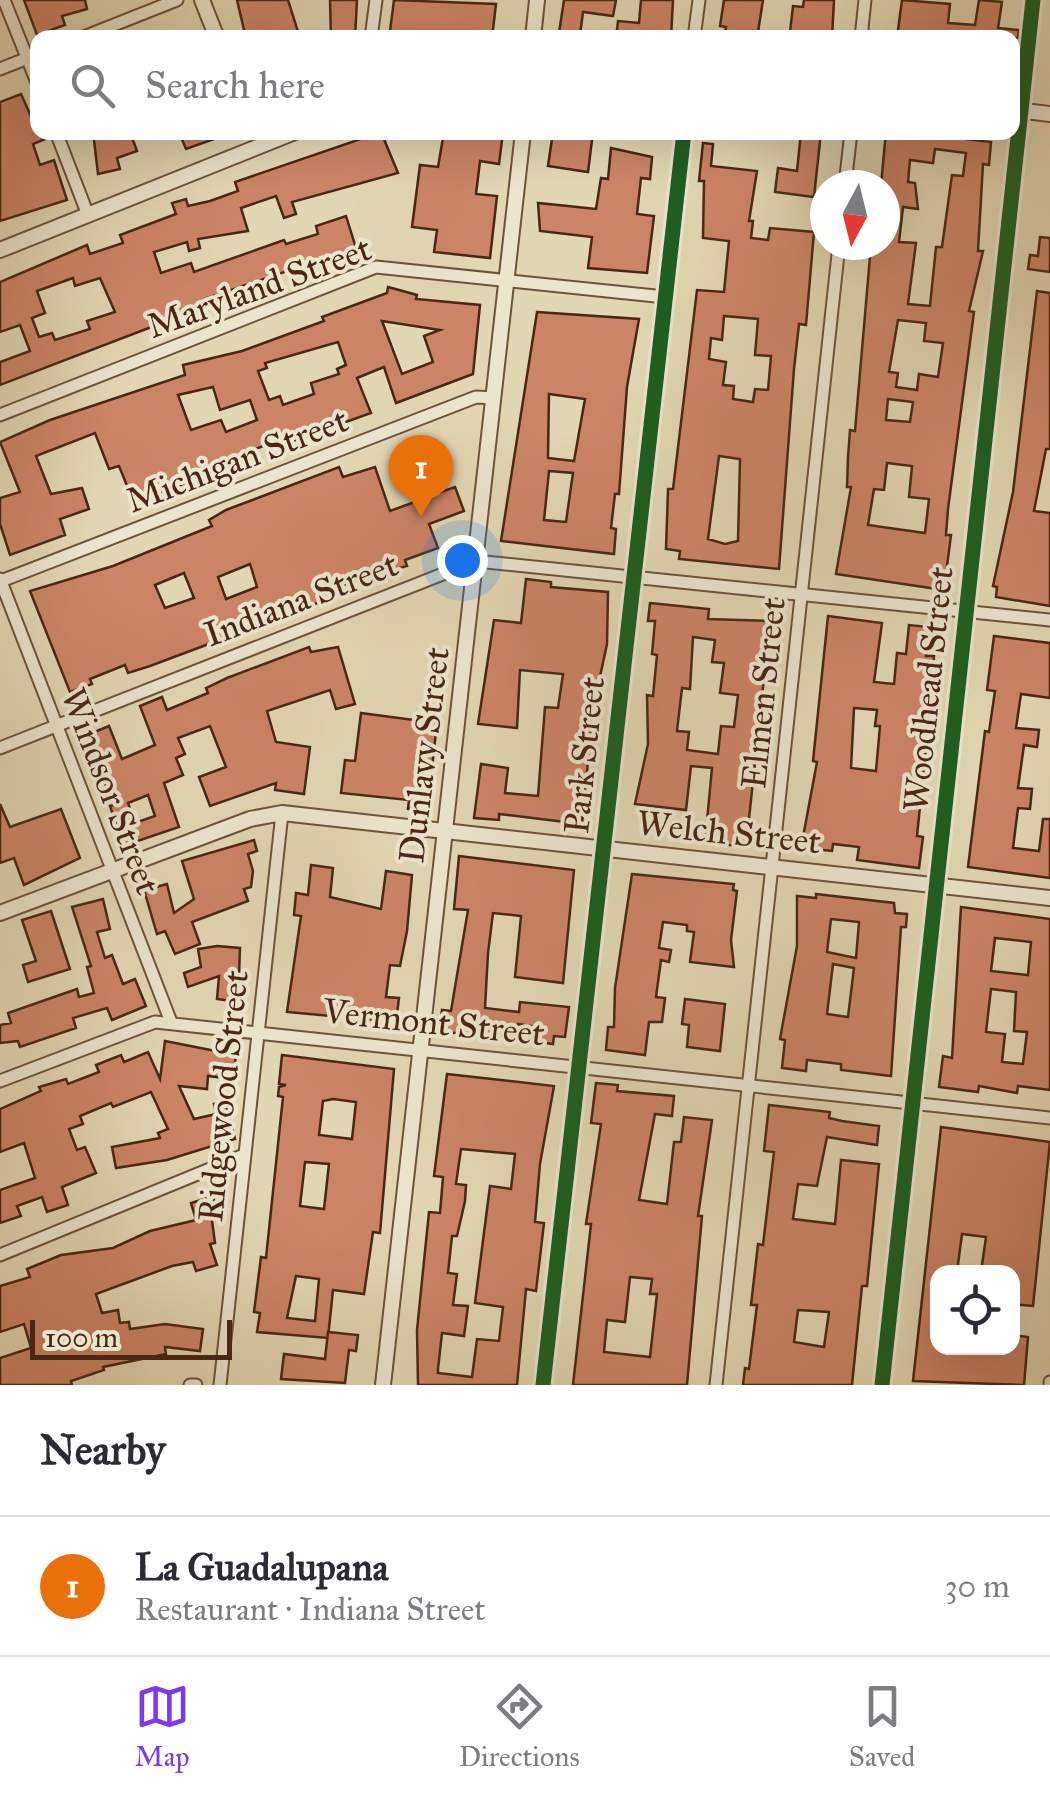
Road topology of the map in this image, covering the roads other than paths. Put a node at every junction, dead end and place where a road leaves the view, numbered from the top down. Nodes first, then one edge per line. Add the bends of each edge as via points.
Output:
1 (4, 0) edge
2 (177, 0) edge
3 (202, 0) edge
4 (376, 0) edge
5 (537, 0) edge
6 (699, 0) edge
7 (865, 0) edge
8 (1033, 0) edge
9 (100, 30) edge
10 (214, 30) edge
11 (373, 30) edge
12 (534, 30) edge
13 (695, 30) edge
14 (862, 30) edge
15 (30, 52) edge
16 (30, 57) edge
17 (0, 69) edge
18 (1020, 89) edge
19 (1020, 110) edge
20 (1050, 114) edge
21 (59, 140) edge
22 (254, 140) edge
23 (522, 140) edge
24 (683, 140) edge
25 (850, 140) edge
26 (1014, 140) edge
27 (847, 170) edge
28 (88, 215) junction
29 (0, 250) edge
30 (836, 260) edge
31 (508, 278) junction
32 (666, 297) junction
33 (494, 398) junction
34 (0, 415) edge
35 (476, 561) junction
36 (634, 575) junction
37 (0, 580) edge
38 (801, 593) junction
39 (966, 611) junction
40 (1050, 620) edge
41 (57, 724) junction
42 (0, 748) edge
43 (282, 813) junction
44 (444, 830) junction
45 (604, 848) junction
46 (772, 867) junction
47 (110, 870) junction
48 (937, 885) junction
49 (1050, 898) edge
50 (0, 914) edge
51 (170, 1022) junction
52 (258, 1030) junction
53 (420, 1047) junction
54 (579, 1065) junction
55 (0, 1081) edge
56 (748, 1086) junction
57 (912, 1103) junction
58 (1050, 1118) edge
59 (244, 1155) junction
60 (0, 1255) edge
61 (220, 1385) edge
62 (383, 1385) edge
63 (543, 1385) edge
64 (716, 1385) edge
65 (882, 1385) edge

1 - 15 street
2 - 9 street
3 - 10 street
4 - 11 street
5 - 12 street
6 - 13 street
7 - 14 street
8 - 18 street, Woodhead Street
16 - 17 street
19 - 20 street
21 - 28 street
22 - 28 street
23 - 31 street, Dunlavy Street
24 - 32 street, Park Street
25 - 27 street
26 - 39 street, Woodhead Street
28 - 29 street
30 - 38 street, Elmen Street
31 - 32 street, Maryland Street
31 - 33 street, Dunlavy Street
31 - 34 street, Maryland Street via 376,267
32 - 36 street, Park Street
33 - 35 street, Dunlavy Street
33 - 37 street, Michigan Street via 476,397
35 - 36 street, Indiana Street
35 - 41 street, Indiana Street
35 - 44 street, Dunlavy Street
36 - 38 street, Indiana Street
36 - 45 street, Park Street
37 - 41 street, Windsor Street
38 - 39 street, Indiana Street
38 - 46 street, Elmen Street
39 - 40 street, Indiana Street
39 - 48 street, Woodhead Street
41 - 42 street, Indiana Street
41 - 47 street, Windsor Street
43 - 44 street, Welch Street
43 - 47 street, Welch Street
43 - 52 street, Ridgewood Street
44 - 45 street, Welch Street
44 - 53 street, Dunlavy Street
45 - 46 street, Welch Street
45 - 54 street, Park Street
46 - 48 street, Welch Street
46 - 56 street, Elmen Street
47 - 50 street, Welch Street
47 - 51 street, Windsor Street
48 - 49 street, Welch Street
48 - 57 street, Woodhead Street
51 - 52 street, Vermont Street
51 - 55 street, Vermont Street via 138,1027
52 - 53 street, Vermont Street
52 - 59 street, Ridgewood Street
53 - 54 street, Vermont Street
53 - 62 street, Dunlavy Street
54 - 56 street, Vermont Street
54 - 63 street, Park Street
56 - 57 street, Vermont Street
56 - 64 street, Elmen Street
57 - 58 street, Vermont Street
57 - 65 street, Woodhead Street
59 - 60 street
59 - 61 street, Ridgewood Street

